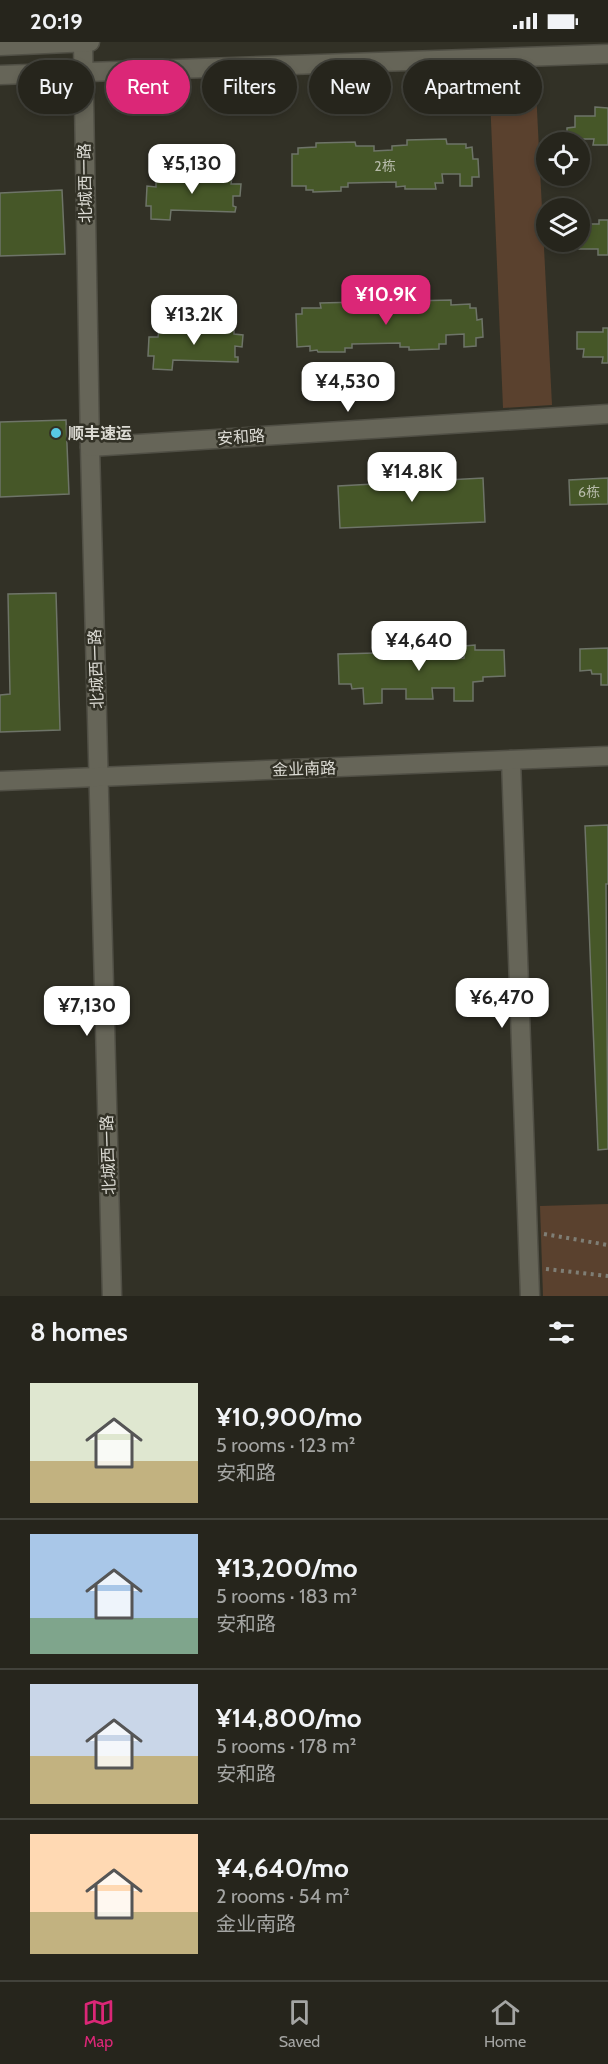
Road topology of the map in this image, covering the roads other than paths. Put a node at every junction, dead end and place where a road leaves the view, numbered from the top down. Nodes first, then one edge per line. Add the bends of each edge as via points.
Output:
1 (83, 42) edge
2 (90, 42) edge
3 (0, 46) edge
4 (608, 54) edge
5 (83, 60) edge
6 (94, 71) edge
7 (18, 74) edge
8 (0, 75) edge
9 (84, 114) edge
10 (608, 414) edge
11 (90, 447) junction
12 (608, 756) edge
13 (511, 760) junction
14 (98, 777) junction
15 (0, 781) edge
16 (112, 1296) edge
17 (530, 1296) edge

1 - 2 street
1 - 3 street
1 - 5 street, 北城西一路
4 - 6 street
7 - 8 street
9 - 11 street, 北城西一路
10 - 11 street, 安和路
11 - 14 street, 北城西一路
12 - 13 street, 金业南路
13 - 14 street, 金业南路
13 - 17 street
14 - 15 street, 金业南路
14 - 16 street, 北城西一路

